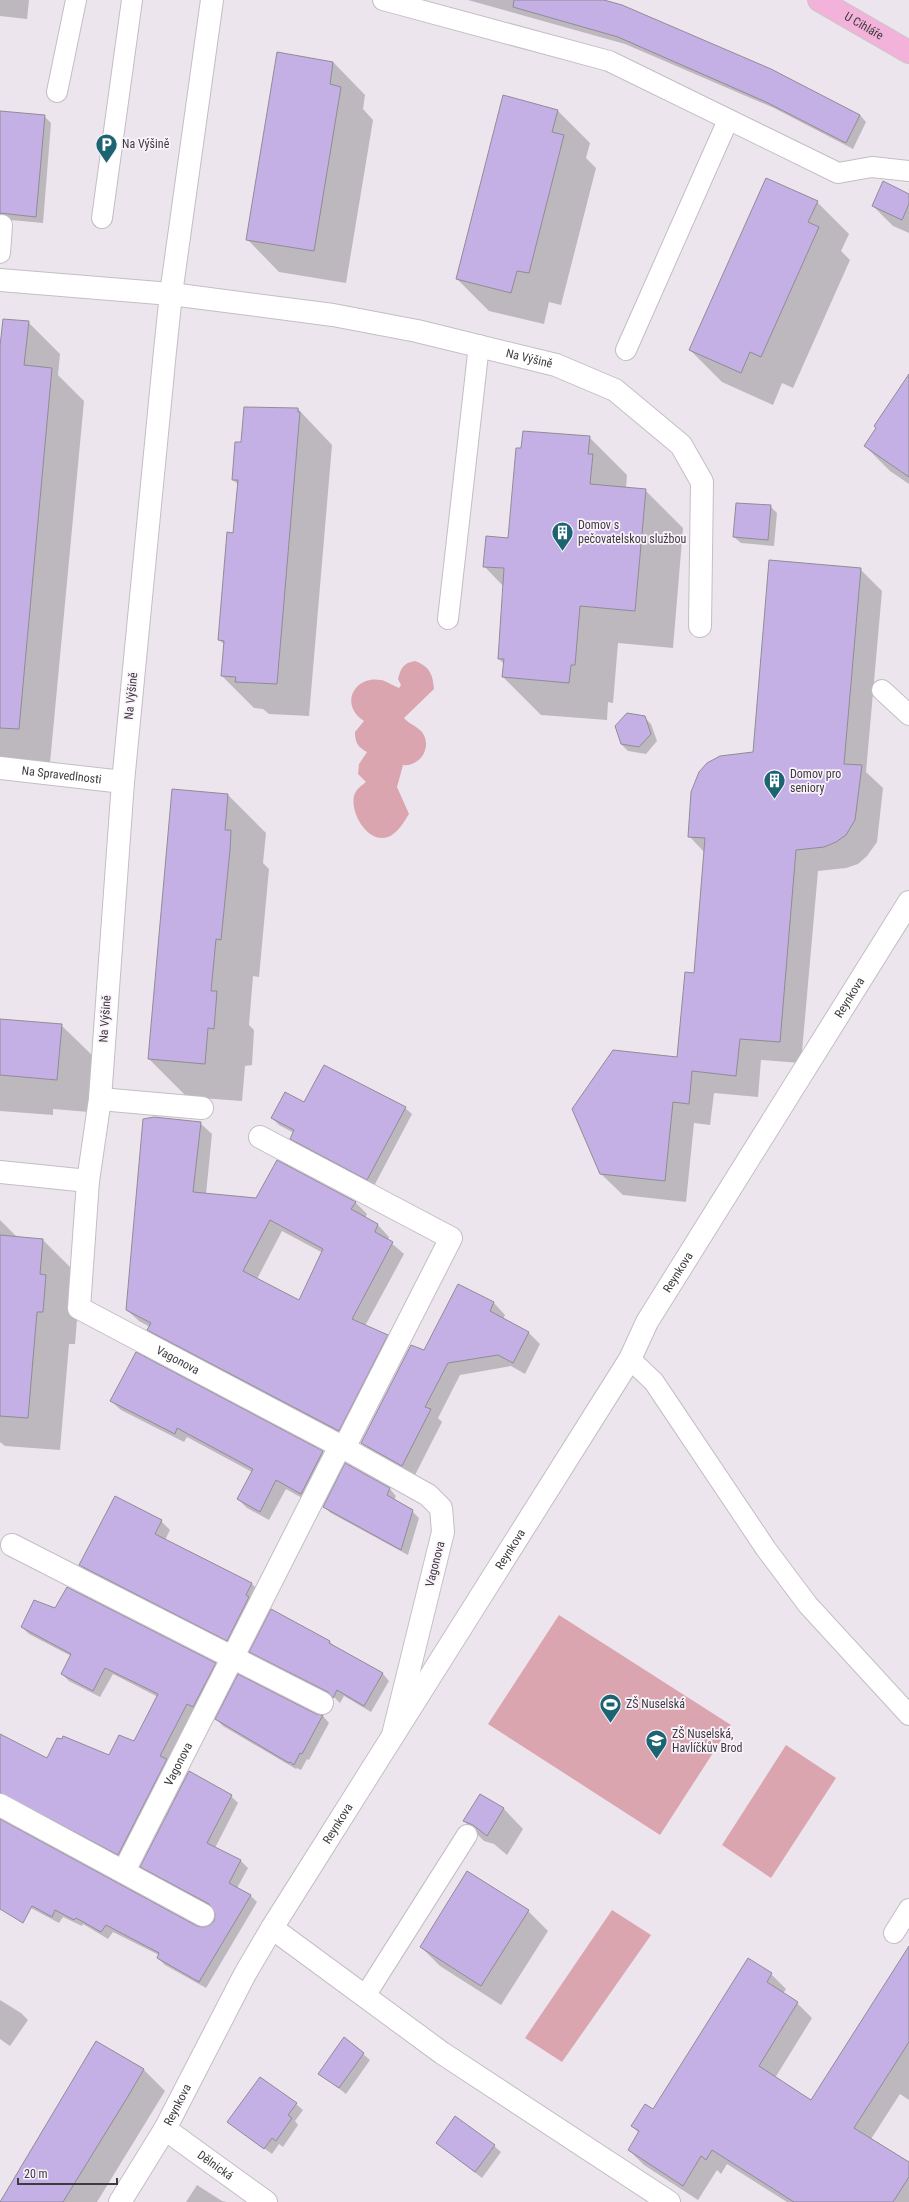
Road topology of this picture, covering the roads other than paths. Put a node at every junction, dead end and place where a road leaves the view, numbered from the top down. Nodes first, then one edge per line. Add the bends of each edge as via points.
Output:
1 (76, 0) edge
2 (132, 0) edge
3 (212, 0) edge
4 (382, 0) edge
5 (819, 0) edge
6 (909, 52) edge
7 (57, 92) dead end
8 (728, 120) junction
9 (909, 171) edge
10 (102, 218) dead end
11 (2, 225) dead end
12 (0, 253) edge
13 (0, 280) edge
14 (171, 294) junction
15 (479, 346) junction
16 (626, 350) dead end
17 (448, 619) dead end
18 (700, 626) dead end
19 (882, 690) dead end
20 (909, 715) edge
21 (0, 768) edge
22 (123, 782) junction
23 (909, 902) edge
24 (100, 1099) junction
25 (202, 1108) dead end
26 (260, 1137) dead end
27 (0, 1172) edge
28 (88, 1181) junction
29 (79, 1308) joint
30 (630, 1359) junction
31 (342, 1447) junction
32 (12, 1544) dead end
33 (233, 1657) junction
34 (322, 1703) dead end
35 (909, 1716) edge
36 (393, 1735) junction
37 (0, 1805) edge
38 (467, 1835) dead end
39 (124, 1871) junction
40 (909, 1909) edge
41 (203, 1915) dead end
42 (272, 1928) junction
43 (894, 1933) dead end
44 (365, 1996) junction
45 (165, 2129) junction
46 (120, 2202) edge
47 (266, 2202) edge
48 (669, 2202) edge

1 - 7 lane
2 - 10 lane
3 - 14 street, Na Výšině
4 - 8 lane via 609,61
5 - 6 main road, U Cihláře
8 - 9 lane via 838,173 872,167
8 - 16 lane
11 - 12 lane
13 - 14 street, Na Výšině
14 - 15 street, Na Výšině via 333,315
14 - 22 street, Na Výšině
15 - 17 lane
15 - 18 street, Na Výšině via 556,365 614,390 680,444 702,482
19 - 20 lane
21 - 22 street, Na Spravedlnosti
22 - 24 street, Na Výšině
23 - 30 street, Reynkova via 647,1322
24 - 25 street
24 - 28 street, Na Výšině
26 - 31 street via 451,1238
27 - 28 street
28 - 29 street, Na Výšině
29 - 31 street, Vagonova
30 - 35 lane via 654,1382 766,1548 808,1605
30 - 36 street, Reynkova
31 - 33 street, Vagonova
31 - 36 street, Vagonova via 428,1496 441,1508 443,1532
32 - 33 street
33 - 34 street
33 - 39 street, Vagonova
36 - 42 street, Reynkova
37 - 39 street
38 - 44 lane
39 - 41 street
40 - 43 lane
42 - 44 street
42 - 45 street, Reynkova via 245,1974
44 - 48 street via 442,2053
45 - 46 street, Reynkova
45 - 47 street, Dělnická

